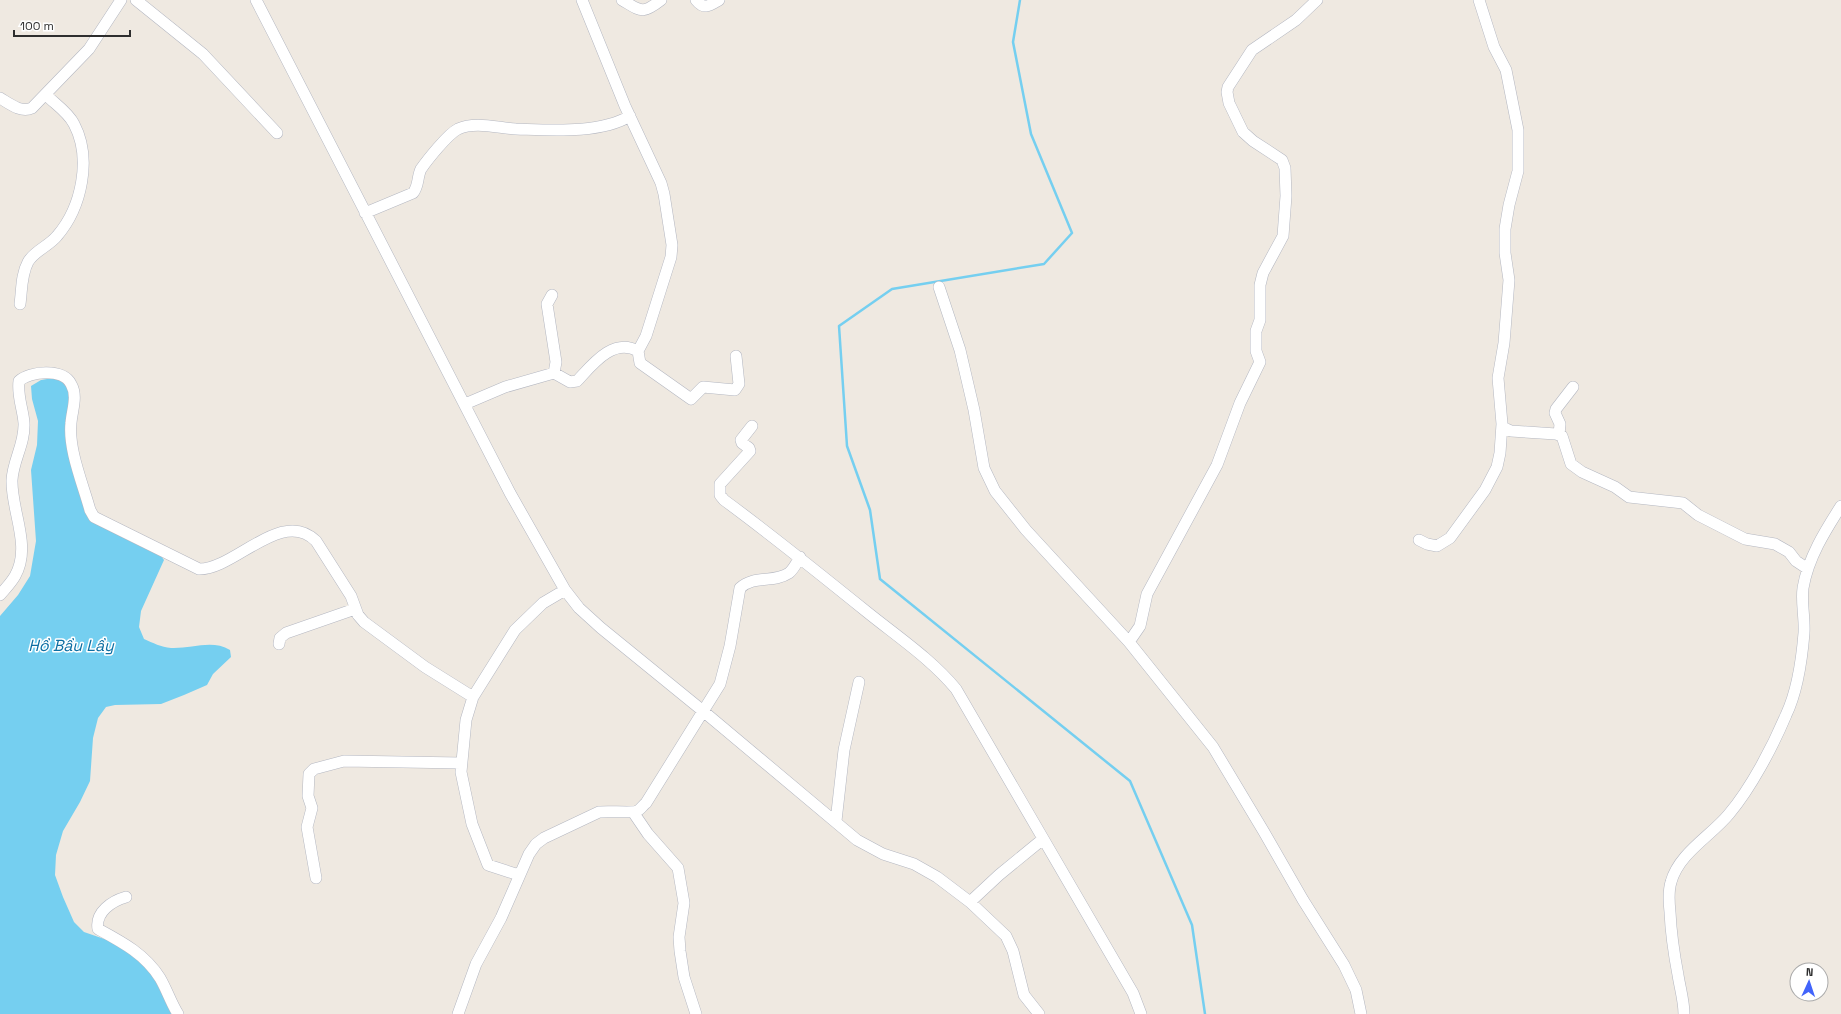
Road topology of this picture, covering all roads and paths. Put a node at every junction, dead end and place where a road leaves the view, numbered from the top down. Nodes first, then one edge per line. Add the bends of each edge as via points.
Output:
1 (122, 0) edge
2 (136, 0) edge
3 (256, 0) edge
4 (582, 0) edge
5 (622, 0) edge
6 (661, 0) edge
7 (696, 0) edge
8 (719, 0) edge
9 (1317, 0) edge
10 (1479, 0) edge
11 (46, 95) junction
12 (0, 98) edge
13 (630, 116) junction
14 (277, 132) dead end
15 (365, 213) junction
16 (939, 287) dead end
17 (552, 295) dead end
18 (20, 304) dead end
19 (638, 350) junction
20 (736, 356) dead end
21 (554, 373) junction
22 (1573, 387) dead end
23 (465, 404) junction
24 (752, 426) dead end
25 (1502, 427) junction
26 (1560, 435) junction
27 (1841, 506) edge
28 (1419, 540) dead end
29 (800, 557) junction
30 (1808, 570) junction
31 (565, 590) junction
32 (0, 595) edge
33 (355, 609) junction
34 (1129, 642) junction
35 (279, 644) dead end
36 (858, 682) dead end
37 (473, 697) junction
38 (703, 711) junction
39 (461, 763) junction
40 (633, 812) junction
41 (836, 821) junction
42 (1044, 839) junction
43 (519, 875) junction
44 (316, 878) dead end
45 (126, 897) dead end
46 (970, 902) junction
47 (178, 1014) edge
48 (458, 1014) edge
49 (696, 1014) edge
50 (1039, 1014) edge
51 (1141, 1014) edge
52 (1361, 1014) edge
53 (1684, 1014) edge

1 - 11 street via 89,49
2 - 14 street via 203,54
3 - 15 street
4 - 13 street
5 - 6 street via 642,10 647,10
7 - 8 street via 702,7
9 - 34 street via 1296,20 1252,50 1228,87 1229,103 1243,132 1284,163 1285,228 1282,240 1263,273 1260,285 1260,320 1256,331 1256,351 1260,362 1240,403 1211,477 1147,594 1140,626
10 - 25 street via 1494,47 1506,70 1518,130 1518,171 1505,229 1509,280 1504,343 1498,378
11 - 12 street via 27,110
11 - 18 street via 76,127 83,154 82,182 79,196 61,231 28,262
13 - 15 street via 592,128 516,129 476,126 458,129 421,169 414,193
13 - 19 street via 661,183 672,245 666,275 646,336
15 - 23 street
16 - 34 street via 960,350 984,468 992,486 1026,530
17 - 21 street via 548,304 556,362
19 - 20 street via 640,362 691,399 703,387 735,390 739,384
19 - 21 street via 616,348 607,351 573,382
21 - 23 street via 505,386
22 - 26 street via 1555,413 1560,424
23 - 31 street via 510,493
24 - 29 street via 741,440 750,451 720,484 720,495
25 - 26 street via 1511,431
25 - 28 street via 1497,467 1485,490 1450,538 1443,544 1433,546
26 - 30 street via 1571,464 1582,472 1629,496 1683,503 1708,520 1745,539 1775,544 1789,552
27 - 30 street via 1819,543
29 - 38 street via 790,572 770,579 753,580 740,588 730,646 720,684
29 - 42 street via 930,661 945,677 968,709
30 - 53 street via 1802,600 1802,654 1787,715 1738,803 1700,842 1671,881 1671,931
31 - 37 street via 551,597 522,621
31 - 38 street via 579,608 601,628
32 - 33 street via 15,576 21,550 12,479 24,438 18,381 24,377 52,374 64,376 74,390 72,445 94,517 199,569 213,567 258,542 287,532 304,532 316,541 351,596
33 - 35 street via 286,633 280,638
33 - 37 street via 369,626 425,667
34 - 52 street via 1218,756 1347,971 1356,990
36 - 41 street via 844,750
37 - 39 street via 466,720
38 - 40 street via 646,803 638,811
38 - 41 street
39 - 43 street via 466,802 484,858 495,868
39 - 44 street via 344,761 314,769 311,772 308,796 312,808 307,827
40 - 43 street via 599,812 544,838 528,854
40 - 49 street via 648,834 678,868 684,908 679,937 680,951 684,977
41 - 46 street via 857,840 883,854 927,870
42 - 46 street
42 - 51 street via 1133,992
43 - 48 street via 501,918 476,964
45 - 47 street via 115,900 104,910 98,922 98,929 121,941 147,962 160,978
46 - 50 street via 1010,942 1022,989

